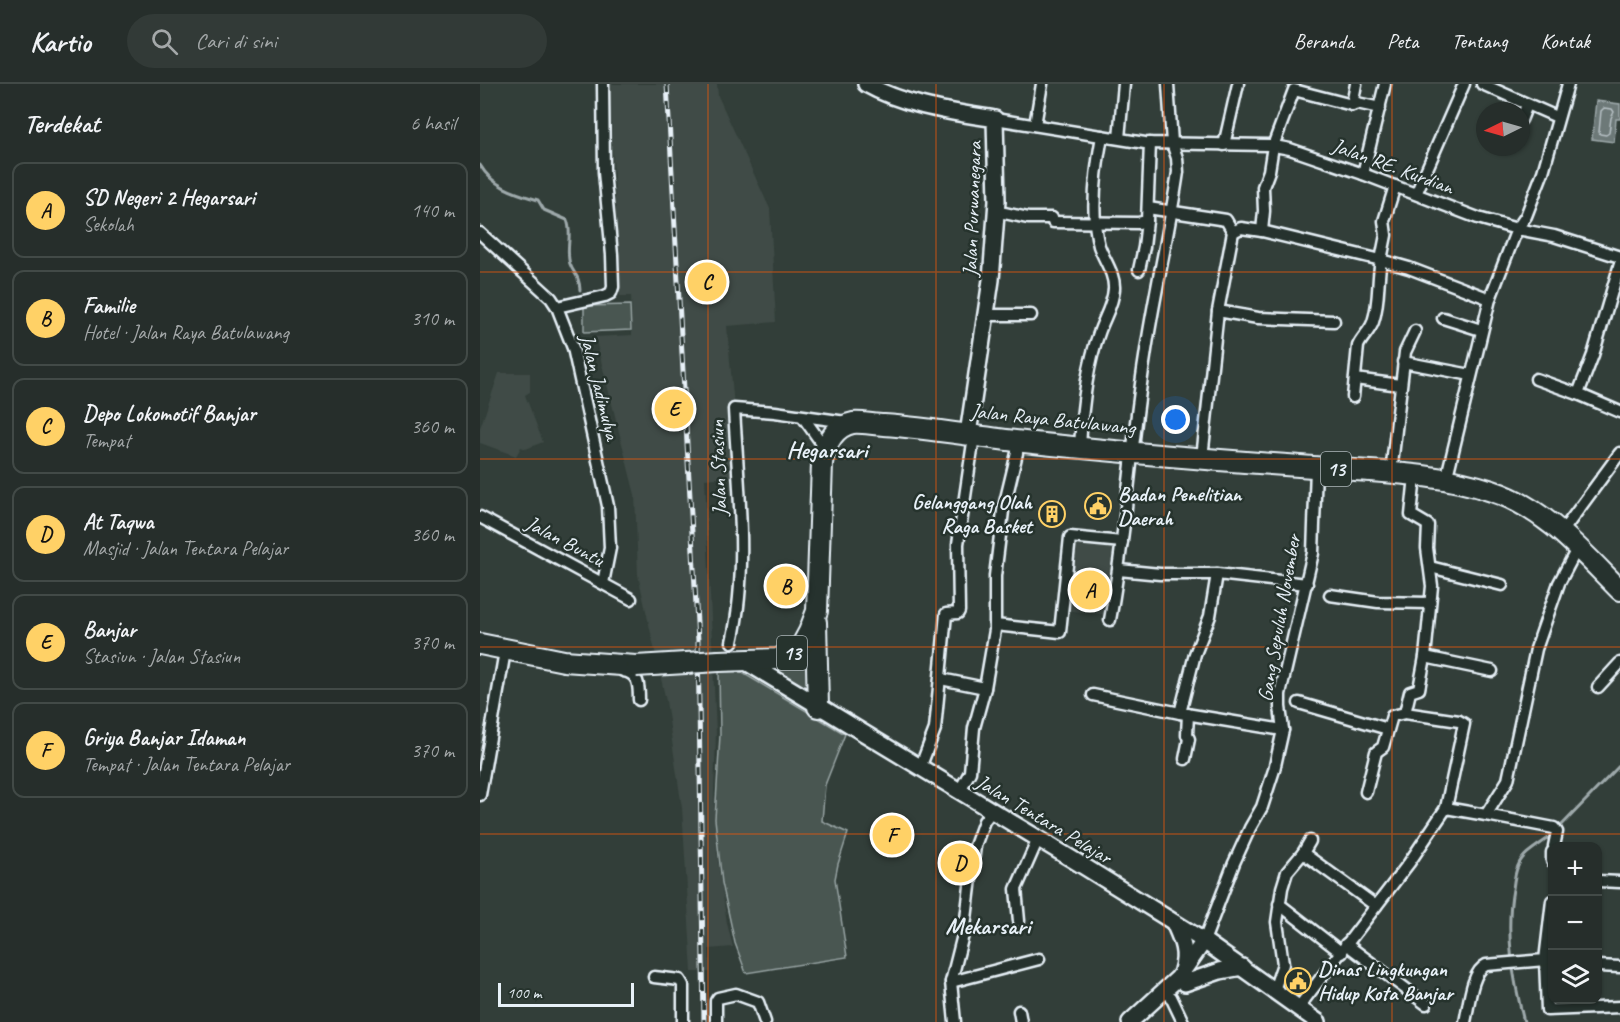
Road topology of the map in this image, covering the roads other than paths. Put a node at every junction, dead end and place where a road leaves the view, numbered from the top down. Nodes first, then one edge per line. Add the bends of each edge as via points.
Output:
1 (603, 84) edge
2 (866, 84) edge
3 (1042, 84) edge
4 (1124, 84) edge
5 (1168, 84) edge
6 (1238, 84) edge
7 (1356, 84) edge
8 (1385, 84) edge
9 (1464, 84) edge
10 (1482, 84) edge
11 (1568, 84) edge
12 (1294, 87) edge
13 (1521, 102) edge
14 (1352, 105) junction
15 (1530, 106) edge
16 (1380, 108) junction
17 (1557, 117) junction
18 (995, 119) junction
19 (1035, 125) junction
20 (1102, 136) junction
21 (1119, 138) junction
22 (1150, 143) junction
23 (1172, 143) junction
24 (1224, 146) junction
25 (1273, 146) junction
26 (1363, 174) junction
27 (1395, 186) junction
28 (1416, 194) junction
29 (1148, 208) junction
30 (995, 211) junction
31 (1172, 211) junction
32 (1147, 221) junction
33 (1096, 223) junction
34 (1517, 229) junction
35 (1262, 231) junction
36 (1233, 232) junction
37 (480, 233) edge
38 (1620, 257) edge
39 (1381, 260) junction
40 (1620, 264) edge
41 (1138, 270) dead end
42 (1490, 299) junction
43 (557, 307) junction
44 (1218, 311) junction
45 (986, 315) junction
46 (1031, 315) dead end
47 (1443, 318) dead end
48 (1334, 321) dead end
49 (1482, 330) junction
50 (1414, 331) dead end
51 (1403, 362) junction
52 (1471, 375) junction
53 (1355, 379) junction
54 (1536, 379) dead end
55 (1400, 385) junction
56 (1578, 394) junction
57 (1353, 397) dead end
58 (1620, 412) edge
59 (803, 417) junction
60 (853, 423) junction
61 (971, 435) junction
62 (1017, 441) junction
63 (1080, 447) junction
64 (825, 448) junction
65 (1131, 452) junction
66 (1620, 453) edge
67 (1202, 458) junction
68 (1316, 468) junction
69 (1391, 473) junction
70 (1415, 476) junction
71 (1446, 480) junction
72 (480, 517) edge
73 (1562, 532) junction
74 (1122, 542) junction
75 (1578, 547) junction
76 (1430, 567) junction
77 (1119, 570) junction
78 (1217, 574) junction
79 (603, 584) junction
80 (1307, 584) junction
81 (1502, 585) dead end
82 (1620, 590) edge
83 (1330, 595) dead end
84 (632, 599) dead end
85 (1429, 603) junction
86 (817, 610) junction
87 (1110, 620) dead end
88 (994, 625) junction
89 (732, 642) dead end
90 (480, 644) edge
91 (508, 651) junction
92 (1425, 657) junction
93 (743, 660) junction
94 (1620, 663) edge
95 (1492, 671) dead end
96 (941, 679) junction
97 (1598, 687) dead end
98 (985, 688) junction
99 (1093, 695) dead end
100 (639, 699) dead end
101 (1299, 703) dead end
102 (818, 707) junction
103 (1184, 714) junction
104 (1405, 714) junction
105 (1388, 729) junction
106 (1283, 730) junction
107 (1185, 759) dead end
108 (920, 768) junction
109 (959, 792) junction
110 (1366, 792) dead end
111 (480, 795) edge
112 (1446, 808) junction
113 (992, 811) junction
114 (1486, 815) junction
115 (1038, 839) junction
116 (1310, 841) dead end
117 (1555, 842) edge
118 (1304, 853) junction
119 (1602, 881) edge
120 (1620, 882) edge
121 (1280, 904) junction
122 (1376, 906) junction
123 (1019, 921) dead end
124 (1174, 923) junction
125 (1208, 944) junction
126 (1344, 949) junction
127 (1039, 959) dead end
128 (1548, 963) edge
129 (1602, 966) edge
130 (1620, 967) edge
131 (1242, 968) junction
132 (654, 977) dead end
133 (1181, 981) junction
134 (951, 982) junction
135 (1274, 990) junction
136 (1171, 996) junction
137 (1426, 1004) dead end
138 (1620, 1007) edge
139 (1298, 1008) junction
140 (684, 1022) edge
141 (716, 1022) edge
142 (765, 1022) edge
143 (954, 1022) edge
144 (1130, 1022) edge
145 (1143, 1022) edge
146 (1183, 1022) edge
147 (1318, 1022) edge
148 (1465, 1022) edge

1 - 43 street via 604,172 613,287 605,296
2 - 18 street, Jalan Purwanegara via 933,109
3 - 19 street
4 - 21 street
5 - 23 street
6 - 24 street
7 - 14 street
8 - 16 street
9 - 28 street
10 - 13 street
11 - 17 street
12 - 14 street
12 - 25 street
14 - 16 street
15 - 17 street
16 - 26 street
17 - 34 street via 1541,178
18 - 19 street, Jalan RE. Kurdian
18 - 30 street, Jalan Purwanegara
19 - 20 street, Jalan RE. Kurdian
20 - 21 street, Jalan RE. Kurdian
20 - 33 street via 1095,189
21 - 22 street, Jalan RE. Kurdian
22 - 23 street, Jalan RE. Kurdian
22 - 29 street
23 - 24 street, Jalan RE. Kurdian
23 - 31 street via 1178,172
24 - 25 street, Jalan RE. Kurdian
25 - 26 street, Jalan RE. Kurdian
25 - 35 street via 1263,187
26 - 27 street, Jalan RE. Kurdian
27 - 28 street, Jalan RE. Kurdian
27 - 39 street via 1385,215
28 - 34 street, Jalan RE. Kurdian
29 - 31 street
29 - 32 street
30 - 33 street via 1028,218
30 - 45 street, Jalan Purwanegara
31 - 36 street via 1226,220
31 - 65 street
32 - 33 street
32 - 41 street
33 - 63 street via 1114,288 1090,369
34 - 38 street, Jalan RE. Kurdian
34 - 42 street
35 - 36 street via 1241,228
35 - 39 street
36 - 44 street
37 - 43 street, Jalan Jadimulya
39 - 42 street
39 - 53 street via 1374,320 1358,346
40 - 56 street
42 - 49 street
43 - 79 street, Jalan Jadimulya via 573,348 608,506 610,548
44 - 48 street via 1258,318
44 - 67 street
45 - 46 street
45 - 61 street, Jalan Purwanegara
47 - 49 street
49 - 52 street
50 - 51 street
51 - 52 street
51 - 55 street
52 - 71 street
53 - 55 street
53 - 57 street
54 - 56 street
55 - 69 street
56 - 58 street
59 - 60 street, Jalan Stasiun
59 - 64 street
59 - 89 street, Jalan Stasiun via 734,409 740,597
60 - 61 highway, Jalan Raya Batulawang / 13
60 - 64 highway via 835,432
61 - 62 highway, Jalan Raya Batulawang / 13
61 - 96 street via 958,544 959,611 946,614
62 - 63 highway, Jalan Raya Batulawang / 13
62 - 88 street via 1003,511
63 - 65 highway, Jalan Raya Batulawang / 13
64 - 86 highway, 13
65 - 67 highway, Jalan Raya Batulawang / 13
65 - 74 street
66 - 73 street
67 - 68 highway, Jalan Raya Batulawang / 13
68 - 69 highway, Jalan Raya Batulawang / 13
68 - 80 street, Gang Sepuluh November via 1315,534
69 - 70 highway, Jalan Raya Batulawang / 13
70 - 71 highway, Jalan Raya Batulawang / 13
70 - 76 street via 1411,514 1428,525 1426,548
71 - 73 highway, Jalan Raya Batulawang / 13 via 1515,499
72 - 79 street, Jalan Buntu
73 - 75 highway, Jalan Raya Batulawang / 13
74 - 77 street
74 - 88 street via 1070,537 1060,632
75 - 82 highway, Jalan Raya Batulawang / 13
75 - 114 street via 1559,583 1536,649 1508,780
76 - 81 street
76 - 85 street
77 - 78 street
77 - 87 street
78 - 80 street
78 - 103 street via 1210,616 1195,654
79 - 84 street, Jalan Buntu
80 - 106 street, Gang Sepuluh November via 1280,694
83 - 85 street via 1378,602
85 - 92 street
86 - 93 highway, 13 via 802,645 791,654 777,659
86 - 102 highway
88 - 98 street
90 - 91 highway, 13
91 - 93 highway, 13, bridge via 564,661 636,666
91 - 100 street via 535,662 631,672 637,680
91 - 111 street
92 - 95 street
92 - 104 street via 1419,689 1410,692
93 - 102 street, Jalan Tentara Pelajar
94 - 97 street
96 - 98 street
96 - 108 street via 935,729
98 - 109 street via 974,728 970,772
99 - 103 street
101 - 105 street
102 - 108 street, Jalan Tentara Pelajar
103 - 106 street
103 - 107 street via 1189,739
104 - 105 street via 1394,715
104 - 112 street via 1464,724
105 - 110 street via 1383,747 1376,752
106 - 125 street, Gang Sepuluh November via 1262,807 1234,863
108 - 109 street, Jalan Tentara Pelajar
109 - 113 street, Jalan Tentara Pelajar
112 - 114 street
112 - 122 street
113 - 115 street, Jalan Tentara Pelajar
113 - 134 street via 975,846 965,927
114 - 117 street via 1556,831
115 - 123 street via 1016,889
115 - 124 street, Jalan Tentara Pelajar
116 - 118 street
118 - 121 street via 1287,872
118 - 122 street
119 - 120 street
121 - 126 street
121 - 135 street via 1276,922 1283,964
122 - 126 street
124 - 125 street, Jalan Tentara Pelajar
124 - 133 street via 1185,950
125 - 131 street, Jalan Tentara Pelajar
125 - 133 street
126 - 137 street
126 - 139 street
127 - 134 street
128 - 138 street via 1547,1010
128 - 148 street via 1486,965 1478,971
129 - 130 street
131 - 133 street
131 - 135 street, Jalan Tentara Pelajar
132 - 140 street via 680,980
133 - 136 street
133 - 144 street
134 - 143 street
135 - 139 street, Jalan Tentara Pelajar
136 - 145 street
136 - 146 street
139 - 147 street, Jalan Tentara Pelajar
141 - 142 street via 716,1001 736,994 759,1002

